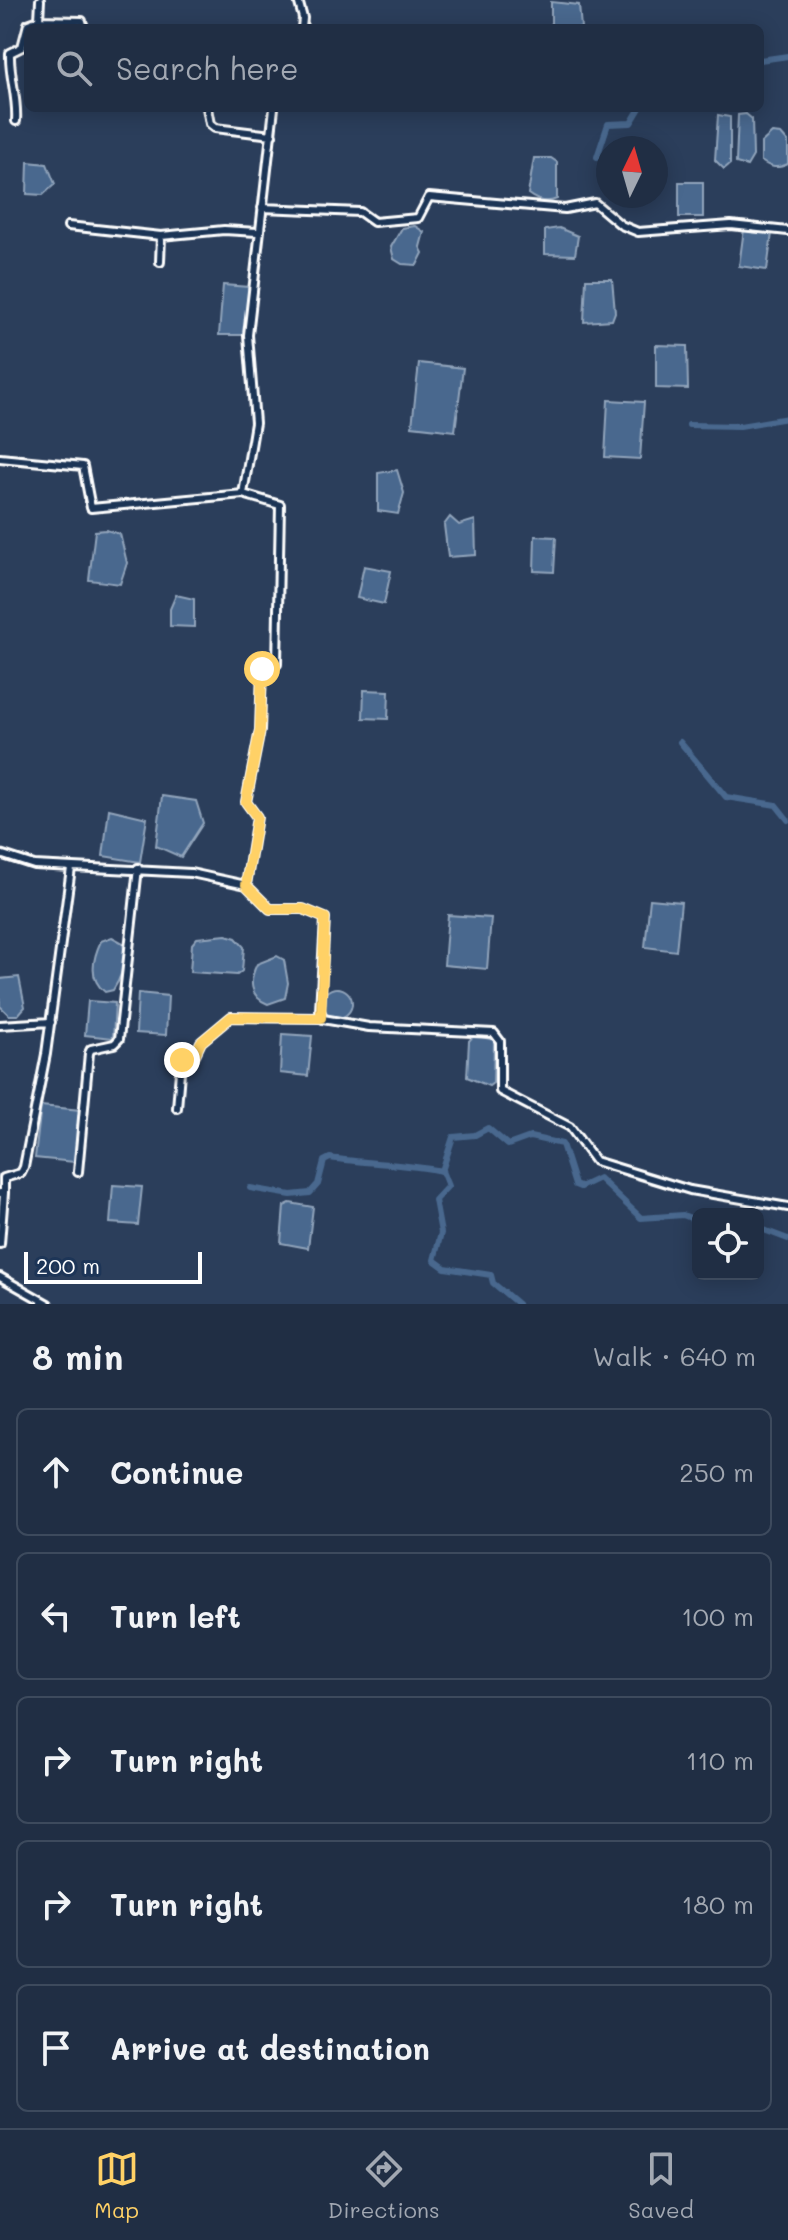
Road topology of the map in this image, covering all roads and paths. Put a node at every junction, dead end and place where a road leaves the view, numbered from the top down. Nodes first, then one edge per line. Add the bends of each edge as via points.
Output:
1 (40, 0) edge
2 (298, 0) edge
3 (39, 20) junction
4 (28, 24) edge
5 (83, 24) edge
6 (302, 24) edge
7 (24, 39) edge
8 (208, 112) edge
9 (274, 112) edge
10 (16, 121) dead end
11 (272, 135) junction
12 (262, 208) junction
13 (68, 226) dead end
14 (788, 231) edge
15 (257, 232) junction
16 (161, 236) junction
17 (160, 262) dead end
18 (0, 458) edge
19 (243, 494) junction
20 (0, 854) edge
21 (71, 868) junction
22 (138, 868) junction
23 (246, 885) junction
24 (321, 1018) junction
25 (51, 1022) junction
26 (0, 1025) edge
27 (177, 1108) dead end
28 (78, 1172) dead end
29 (2, 1193) edge
30 (788, 1207) edge
31 (0, 1244) edge
32 (0, 1277) edge
33 (48, 1304) edge

1 - 3 street
2 - 6 street
3 - 4 street
3 - 5 street
7 - 10 street via 22,47 10,53
8 - 11 street via 215,128
9 - 11 street
11 - 12 street
12 - 14 street via 360,212 374,222 418,218 429,197 565,209 595,203 638,232 731,225
12 - 15 street
13 - 16 street
15 - 16 street
15 - 19 street via 248,335 255,423
16 - 17 street
18 - 19 street via 83,466 91,508
19 - 23 street via 280,505 277,664 262,669 260,730 246,802 257,817
20 - 21 street via 34,865
21 - 22 street
21 - 25 street
22 - 23 street
22 - 28 street via 119,1039 89,1053
23 - 24 street via 270,909 303,909 325,918
24 - 27 street via 231,1017 201,1042 194,1057 181,1060
24 - 30 street via 369,1027 494,1033 500,1041 500,1091 570,1127 595,1161 690,1190
25 - 26 street
25 - 29 street via 23,1171 4,1178
29 - 31 street
32 - 33 street

